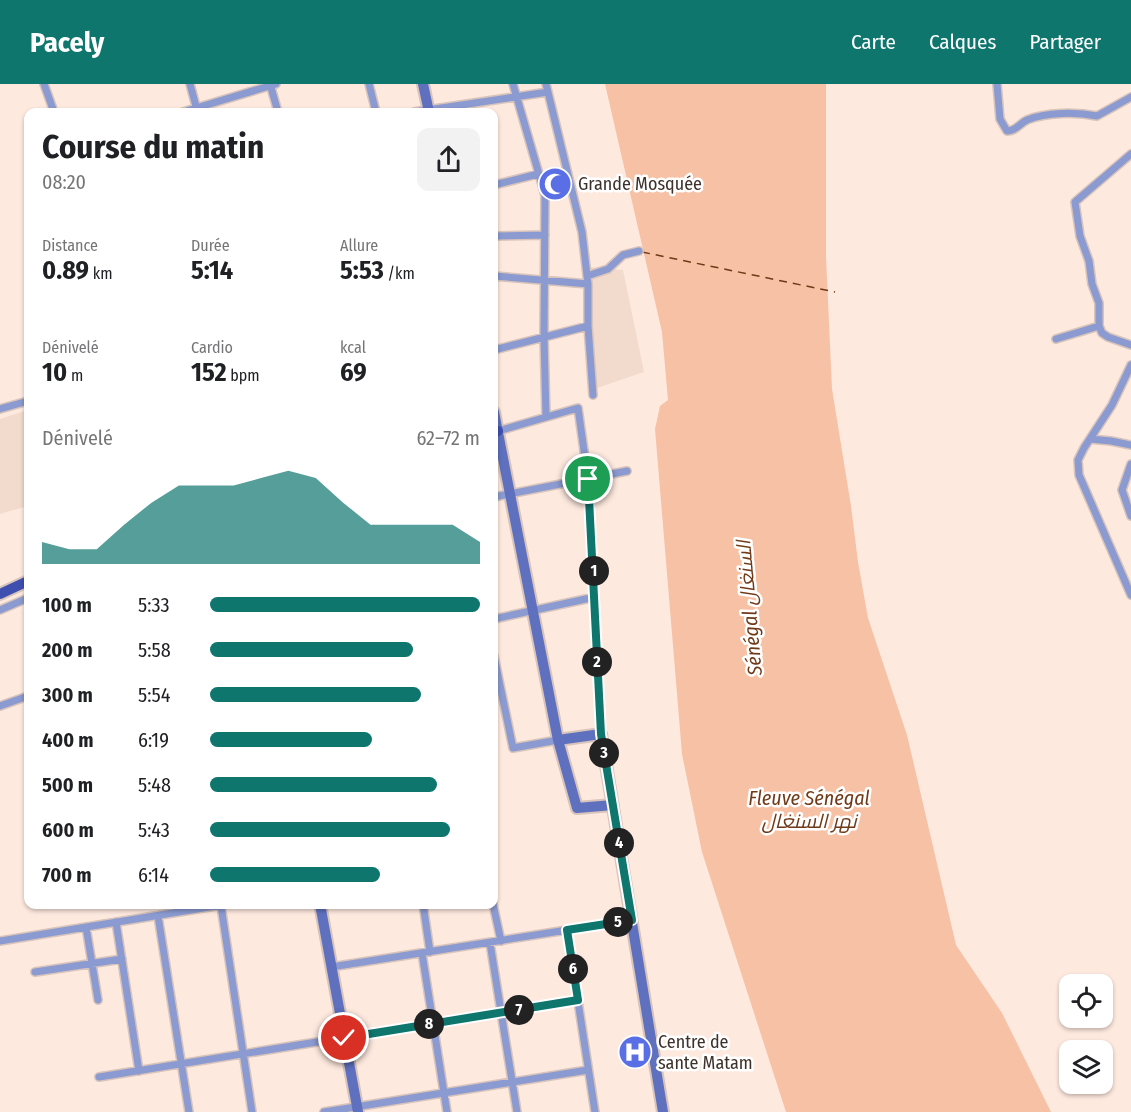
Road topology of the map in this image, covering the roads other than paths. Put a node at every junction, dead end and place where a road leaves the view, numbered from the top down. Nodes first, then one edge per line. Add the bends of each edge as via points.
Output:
1 (44, 84) edge
2 (190, 84) edge
3 (272, 84) edge
4 (369, 84) edge
5 (423, 84) edge
6 (513, 84) edge
7 (997, 84) edge
8 (547, 88) edge
9 (516, 97) junction
10 (1131, 97) edge
11 (53, 108) edge
12 (196, 108) edge
13 (203, 108) edge
14 (278, 108) edge
15 (375, 108) edge
16 (428, 108) edge
17 (448, 108) edge
18 (1131, 154) edge
19 (538, 174) junction
20 (498, 184) edge
21 (545, 235) junction
22 (498, 236) edge
23 (639, 251) dead end
24 (498, 276) edge
25 (545, 280) junction
26 (587, 280) junction
27 (588, 326) junction
28 (1099, 326) junction
29 (544, 337) junction
30 (1056, 339) dead end
31 (1131, 345) edge
32 (498, 349) edge
33 (1131, 365) edge
34 (593, 394) dead end
35 (24, 402) edge
36 (0, 409) edge
37 (546, 417) junction
38 (498, 431) edge
39 (1090, 439) junction
40 (498, 441) edge
41 (1131, 445) edge
42 (1131, 464) edge
43 (627, 471) dead end
44 (588, 479) junction
45 (510, 492) junction
46 (498, 496) edge
47 (1131, 516) edge
48 (24, 584) edge
49 (15, 587) junction
50 (0, 594) edge
51 (1131, 595) edge
52 (595, 597) junction
53 (24, 598) edge
54 (20, 600) junction
55 (0, 610) edge
56 (532, 610) junction
57 (498, 618) edge
58 (498, 675) edge
59 (24, 697) edge
60 (0, 706) edge
61 (601, 734) junction
62 (558, 740) junction
63 (613, 806) junction
64 (176, 909) edge
65 (225, 909) edge
66 (321, 909) edge
67 (423, 909) edge
68 (494, 909) edge
69 (158, 916) junction
70 (632, 920) junction
71 (116, 922) junction
72 (86, 927) junction
73 (567, 930) junction
74 (0, 941) edge
75 (501, 941) junction
76 (490, 943) junction
77 (426, 953) junction
78 (122, 959) junction
79 (92, 964) junction
80 (331, 967) junction
81 (35, 972) dead end
82 (98, 1000) dead end
83 (578, 1000) junction
84 (501, 1013) junction
85 (433, 1024) junction
86 (344, 1038) junction
87 (244, 1054) junction
88 (182, 1064) junction
89 (588, 1070) junction
90 (139, 1071) junction
91 (99, 1077) dead end
92 (512, 1082) junction
93 (444, 1093) junction
94 (358, 1109) edge
95 (189, 1112) edge
96 (252, 1112) edge
97 (324, 1112) edge
98 (447, 1112) edge
99 (517, 1112) edge
100 (595, 1112) edge
101 (663, 1112) edge

1 - 11 street
2 - 12 street
3 - 13 street
3 - 14 street
4 - 15 street
5 - 16 main road
6 - 9 street
7 - 10 street via 1000,119 1007,131 1026,120 1063,113 1098,116
8 - 9 street
8 - 26 street via 582,232
9 - 17 street
9 - 19 street
18 - 28 street via 1075,202 1099,303
19 - 20 street
19 - 21 street via 545,195
21 - 22 street
21 - 25 street
23 - 26 street via 623,255
24 - 25 street
25 - 26 street
25 - 29 street
26 - 27 street
27 - 29 street
27 - 34 street
28 - 30 street
28 - 31 street via 1108,337
29 - 32 street
29 - 37 street
33 - 39 street
35 - 36 street
37 - 38 street
37 - 44 street via 578,408
39 - 41 street
39 - 51 street via 1078,460 1079,475
40 - 45 main road
42 - 47 street via 1122,490
43 - 44 street
44 - 45 street
44 - 52 street
45 - 46 street
45 - 56 main road
48 - 49 main road
49 - 50 main road
49 - 54 street
52 - 56 street
52 - 61 street
53 - 54 street
54 - 55 street
56 - 57 street
56 - 62 main road
58 - 62 street via 513,748
59 - 60 street
61 - 62 main road
61 - 63 main road
62 - 63 main road via 577,808
63 - 70 main road
64 - 69 street
65 - 87 street
66 - 80 main road
67 - 77 street
68 - 75 street
69 - 71 street
69 - 88 street
70 - 73 street
70 - 101 main road
71 - 72 street
71 - 78 street
72 - 74 street
72 - 79 street
73 - 75 street
73 - 83 street
75 - 76 street
76 - 77 street
76 - 84 street
77 - 80 street
77 - 85 street
78 - 79 street
78 - 90 street
79 - 81 street
79 - 82 street
80 - 86 main road
83 - 84 street
83 - 89 street
84 - 85 street
84 - 92 street
85 - 86 street
85 - 93 street
86 - 87 street
86 - 94 main road
87 - 88 street
87 - 96 street
88 - 90 street
88 - 95 street
89 - 92 street
89 - 100 street
90 - 91 street
92 - 93 street
92 - 99 street
93 - 94 street
93 - 98 street
94 - 97 street

